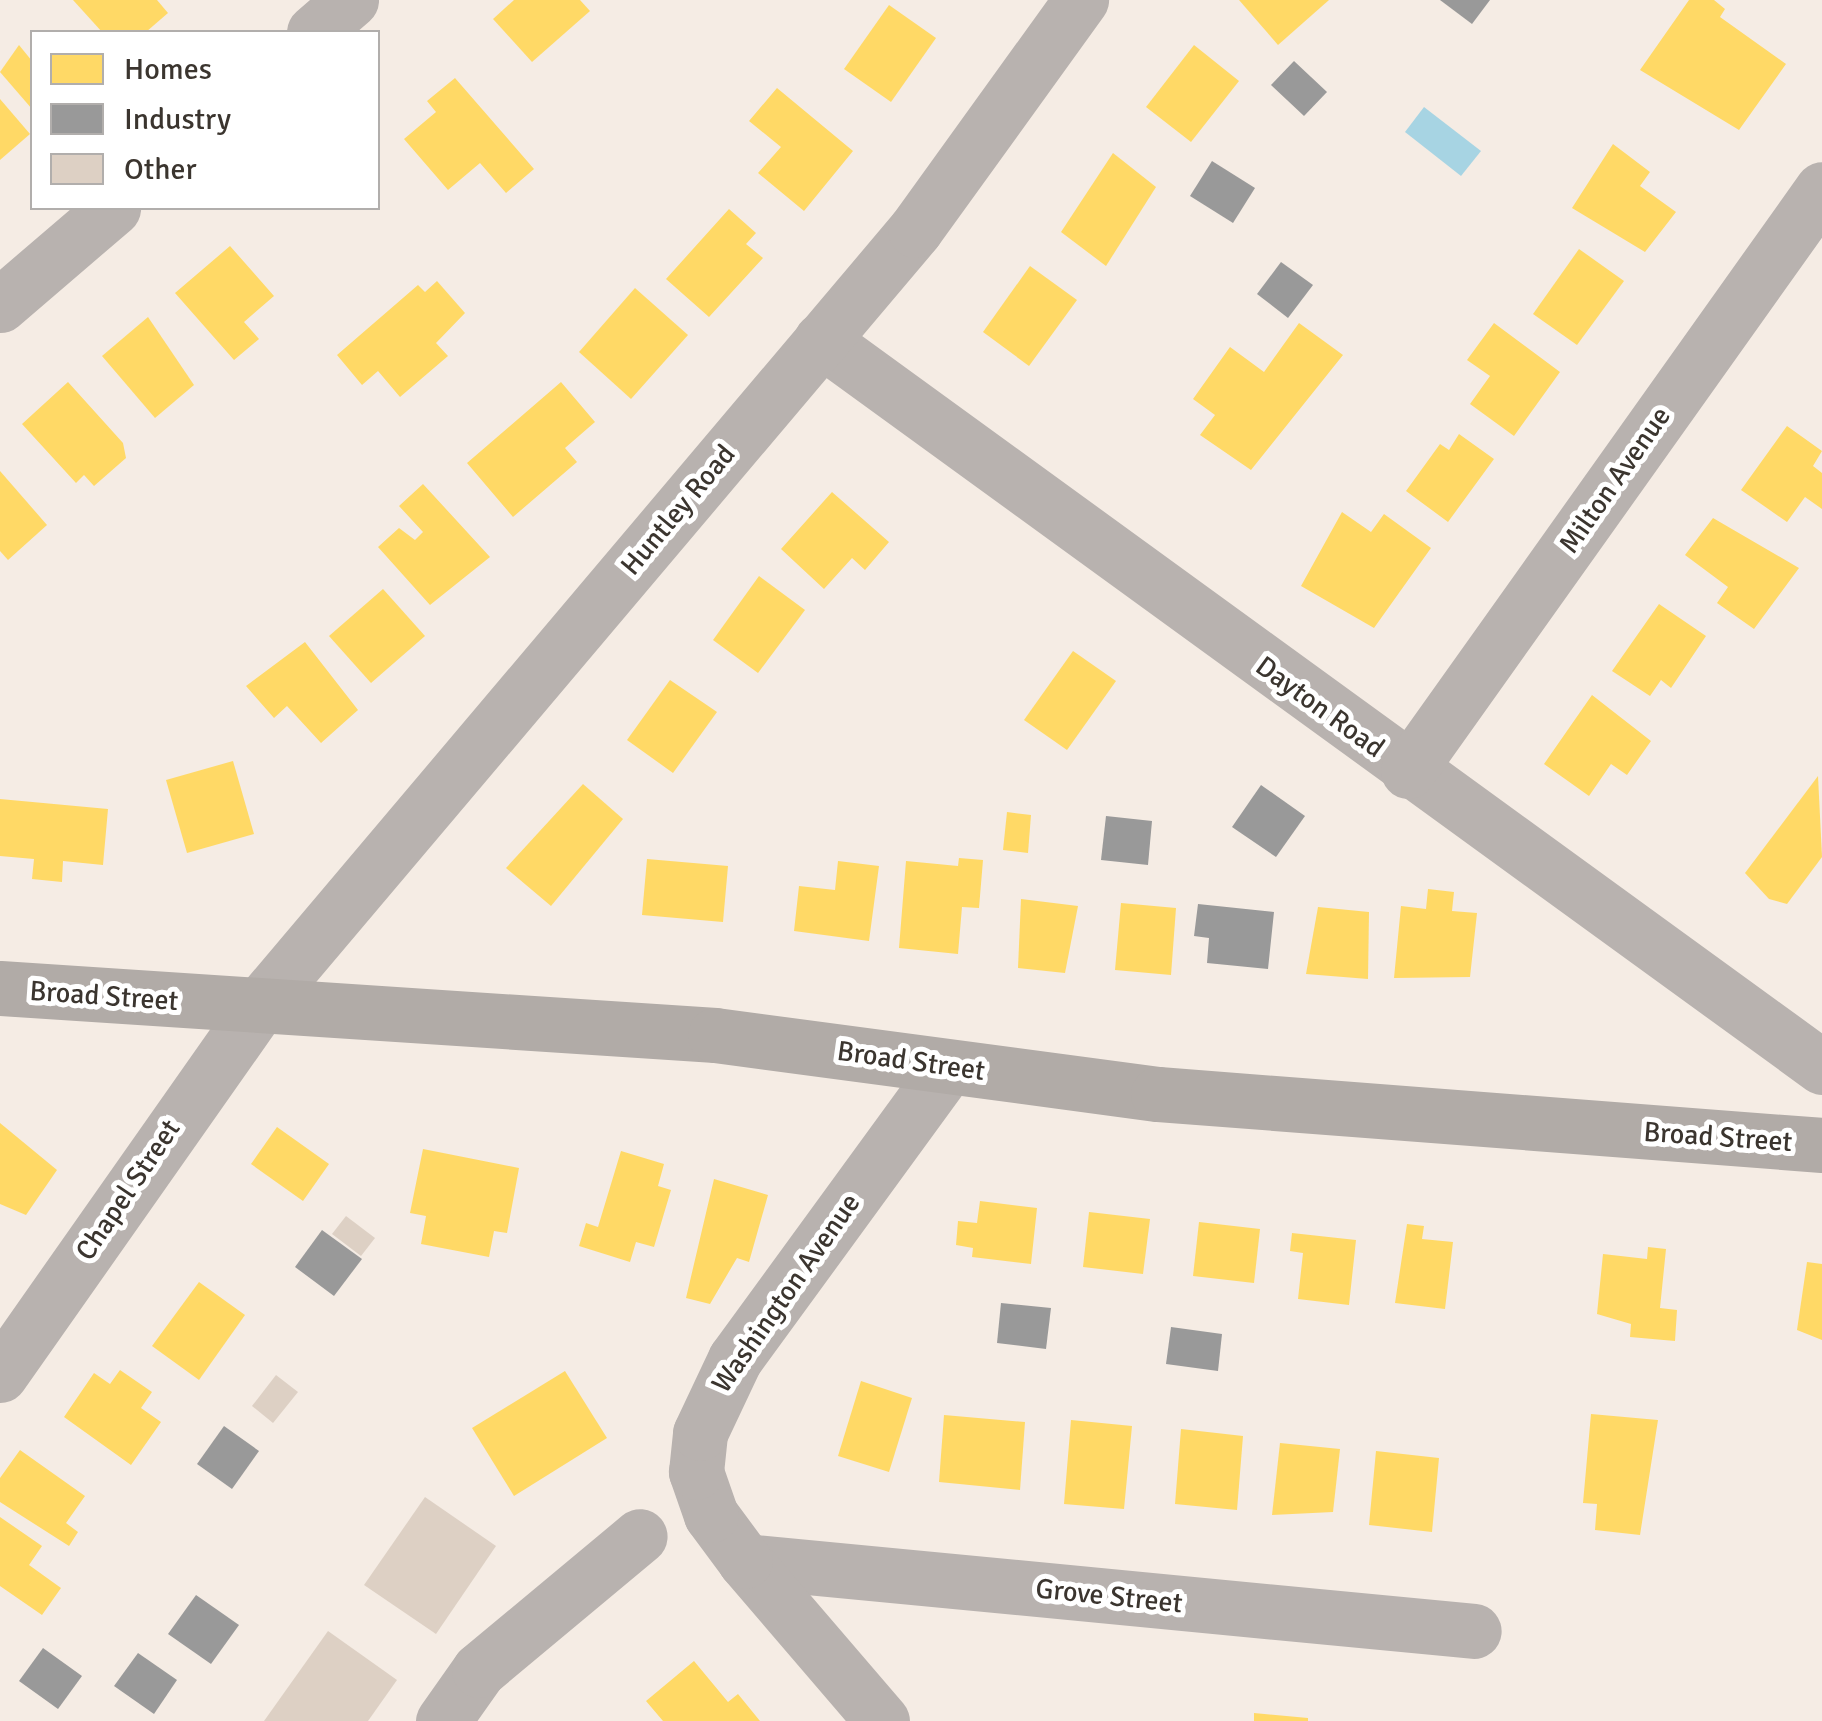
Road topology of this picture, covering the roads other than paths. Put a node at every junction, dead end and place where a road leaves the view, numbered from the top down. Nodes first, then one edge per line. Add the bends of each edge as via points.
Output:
1 (351, 0) edge
2 (1081, 0) edge
3 (316, 30) edge
4 (1822, 190) edge
5 (111, 210) edge
6 (0, 306) edge
7 (821, 340) junction
8 (1408, 772) junction
9 (0, 988) edge
10 (259, 1006) junction
11 (948, 1066) junction
12 (1822, 1067) edge
13 (1822, 1145) edge
14 (0, 1374) edge
15 (640, 1536) dead end
16 (745, 1561) junction
17 (1474, 1632) dead end
18 (443, 1721) edge
19 (882, 1721) edge

1 - 3 street
2 - 7 street, Huntley Road via 915,230
4 - 8 street, Milton Avenue
5 - 6 street
7 - 8 street, Dayton Road
7 - 10 street, Huntley Road
8 - 12 street, Dayton Road
9 - 10 main road, Broad Street
10 - 11 main road, Broad Street via 715,1035
10 - 14 street, Chapel Street
11 - 13 main road, Broad Street via 1158,1094
11 - 16 street, Washington Avenue via 714,1396 696,1472 711,1515
15 - 18 street via 479,1670
16 - 17 street, Grove Street
16 - 19 street, Washington Avenue

